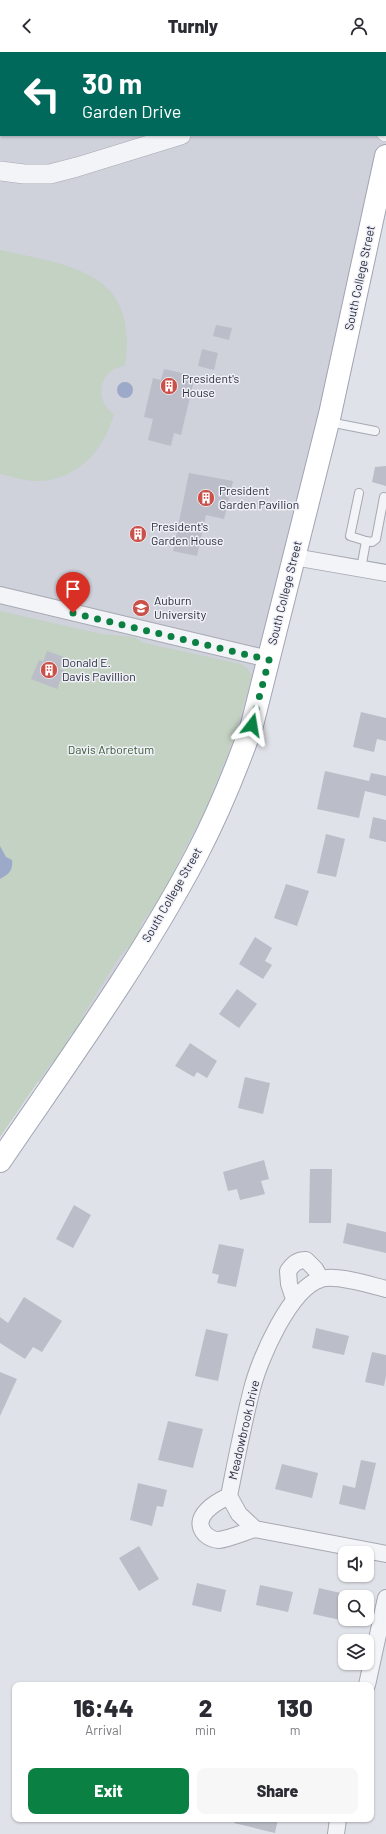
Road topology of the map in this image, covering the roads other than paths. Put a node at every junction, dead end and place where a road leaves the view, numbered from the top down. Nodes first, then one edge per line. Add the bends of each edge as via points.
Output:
1 (177, 136) edge
2 (386, 156) edge
3 (0, 170) edge
4 (328, 422) junction
5 (375, 431) dead end
6 (359, 493) dead end
7 (384, 497) dead end
8 (366, 541) junction
9 (294, 557) junction
10 (361, 569) junction
11 (386, 573) edge
12 (0, 595) edge
13 (269, 660) junction
14 (0, 1160) edge
15 (321, 1279) junction
16 (386, 1289) edge
17 (294, 1299) junction
18 (229, 1496) junction
19 (255, 1529) junction
20 (386, 1554) edge
21 (386, 1598) edge
22 (368, 1682) edge
23 (338, 1822) edge
24 (336, 1834) edge

1 - 3 street via 50,174 24,174
2 - 4 main road, South College Street
4 - 5 lane
4 - 9 main road, South College Street
6 - 8 lane via 350,536
7 - 8 lane via 376,539 372,542
8 - 10 lane
9 - 10 street
9 - 13 main road, South College Street
10 - 11 street
12 - 13 street
13 - 14 main road, South College Street via 252,725 236,770 196,855 150,937
15 - 16 street via 354,1281
15 - 17 street, Meadowbrook Drive
15 - 17 street via 306,1260 294,1264 288,1271
17 - 18 street, Meadowbrook Drive via 270,1342 252,1388
18 - 19 street, Meadowbrook Drive via 239,1514
18 - 19 street, Meadowbrook Drive via 213,1504 206,1511 201,1521 202,1530 208,1537 218,1540
19 - 20 street, Meadowbrook Drive
21 - 22 street
23 - 24 street

